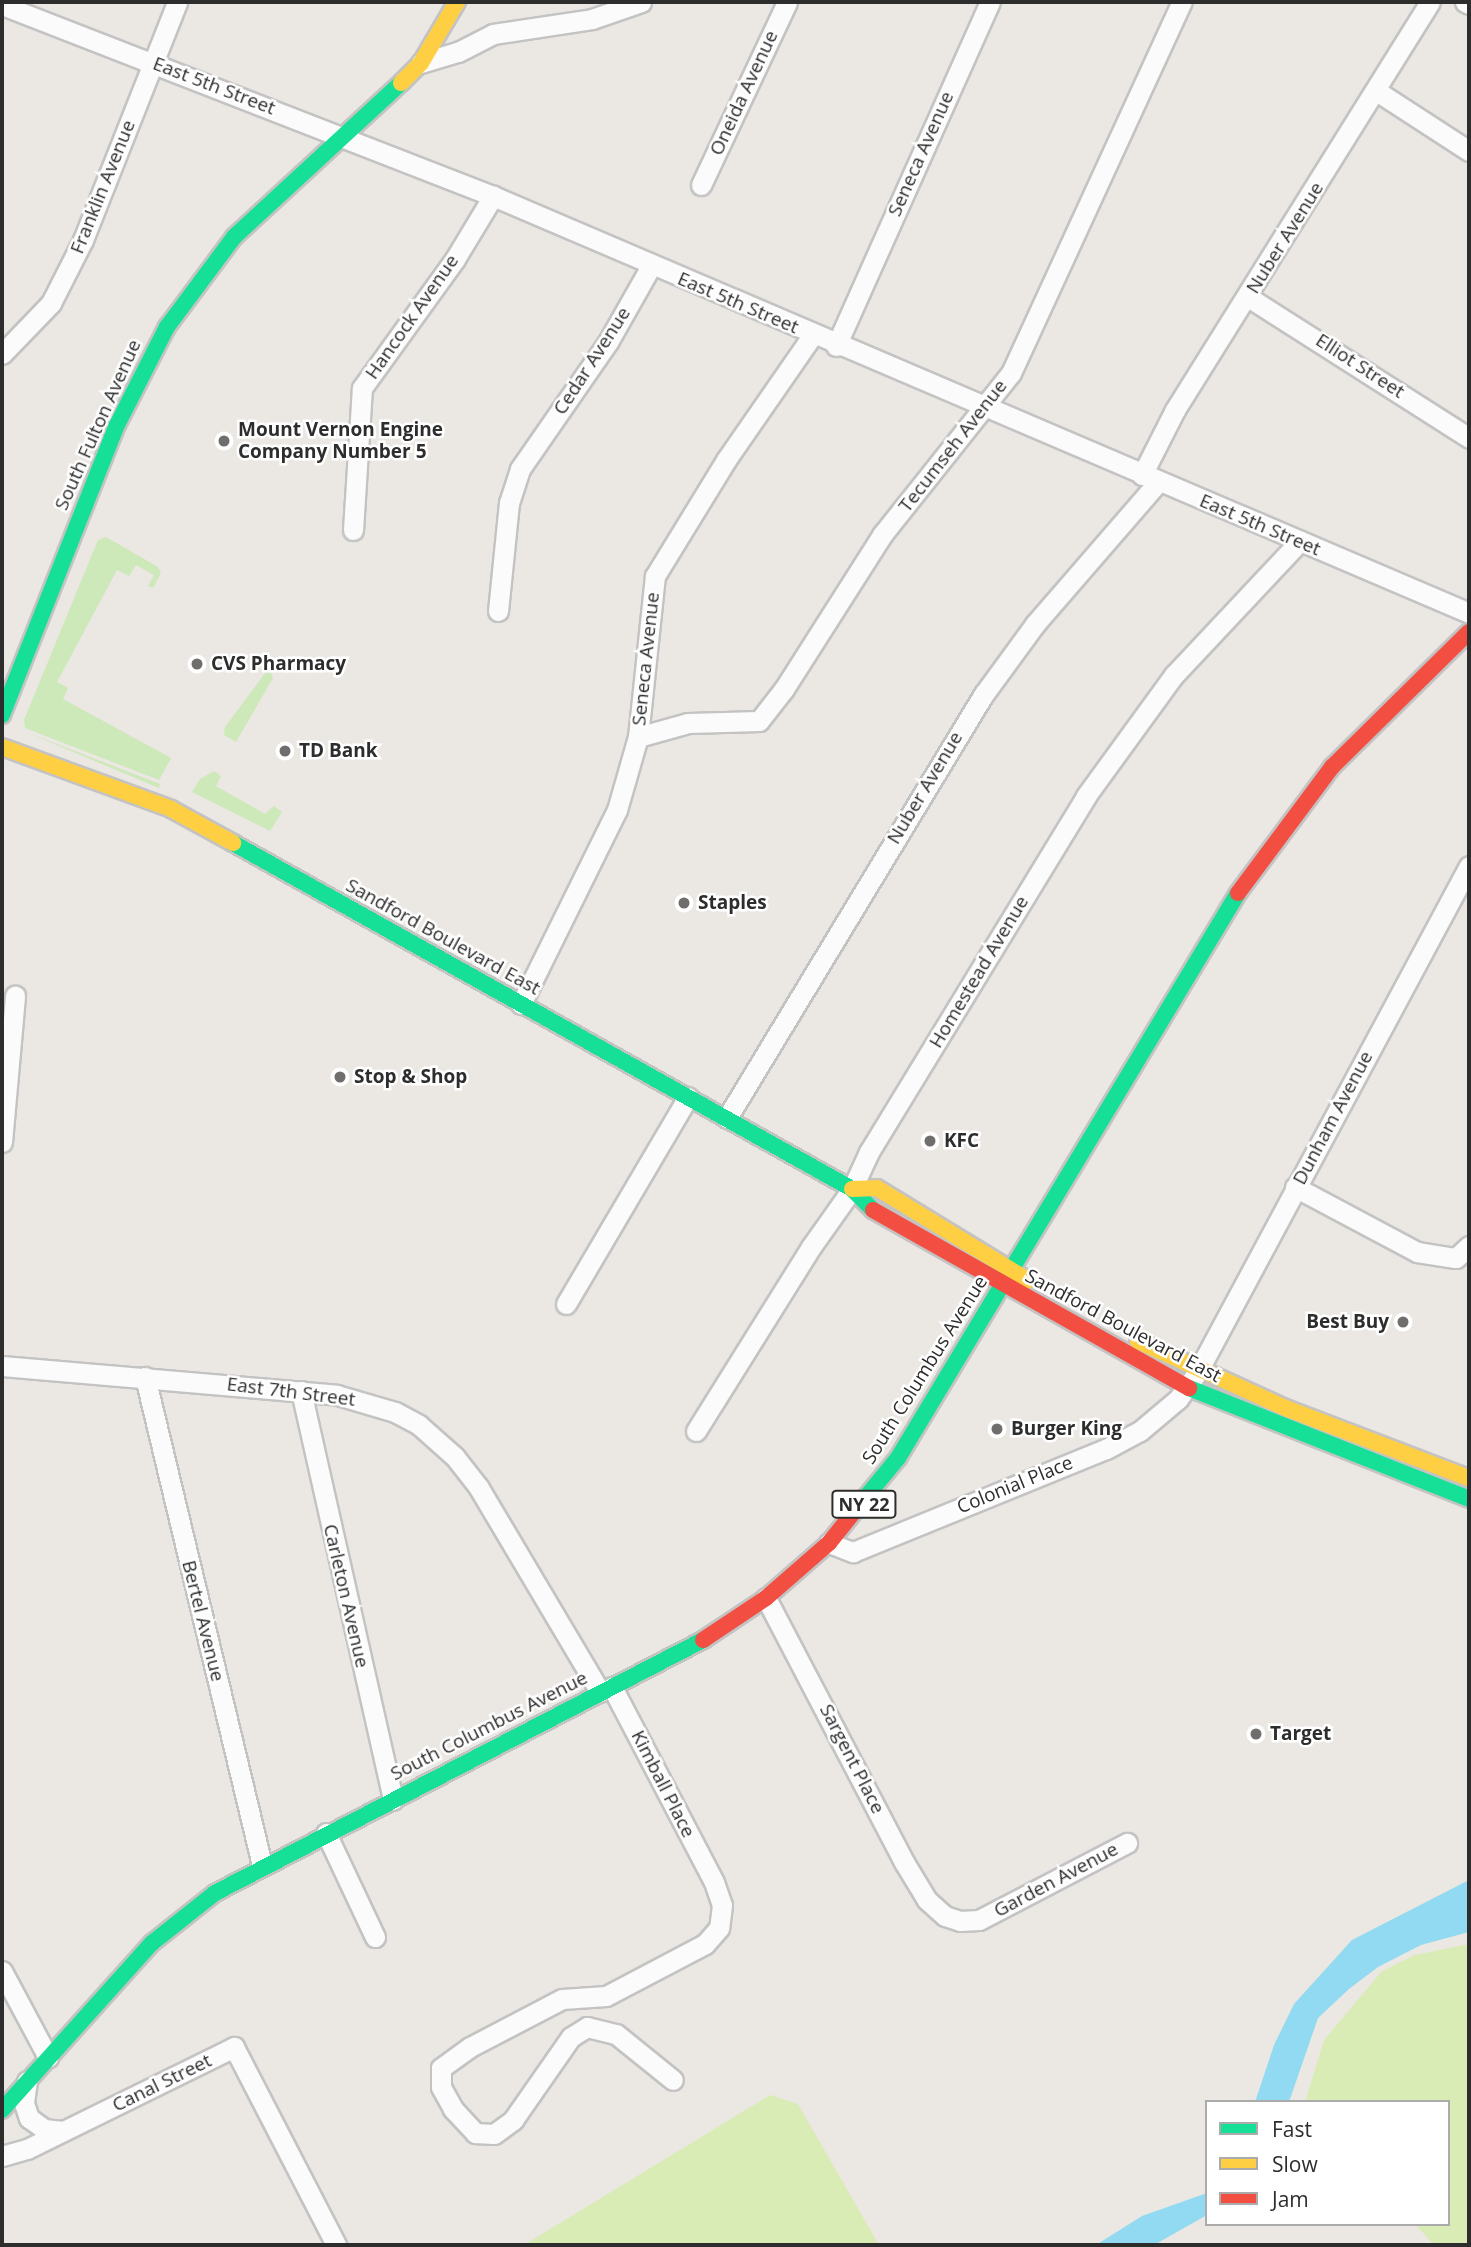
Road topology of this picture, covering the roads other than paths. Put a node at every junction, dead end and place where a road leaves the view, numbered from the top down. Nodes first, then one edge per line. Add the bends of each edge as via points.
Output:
1 (177, 2) edge
2 (457, 2) edge
3 (641, 2) edge
4 (787, 2) edge
5 (990, 2) edge
6 (1182, 2) edge
7 (1430, 2) edge
8 (2, 5) edge
9 (153, 62) junction
10 (421, 63) junction
11 (1378, 92) junction
12 (345, 138) junction
13 (1469, 152) edge
14 (701, 185) dead end
15 (493, 196) junction
16 (651, 266) junction
17 (1248, 297) junction
18 (812, 336) junction
19 (836, 346) junction
20 (2, 354) edge
21 (986, 409) junction
22 (1469, 438) edge
23 (1150, 479) junction
24 (353, 530) dead end
25 (1300, 541) junction
26 (498, 611) dead end
27 (1469, 613) edge
28 (1469, 632) edge
29 (2, 715) edge
30 (638, 737) junction
31 (2, 747) edge
32 (1469, 866) edge
33 (15, 996) dead end
34 (521, 1004) junction
35 (688, 1097) junction
36 (727, 1118) junction
37 (2, 1142) edge
38 (1295, 1187) junction
39 (852, 1189) junction
40 (1469, 1246) edge
41 (1012, 1270) junction
42 (1002, 1285) junction
43 (566, 1304) dead end
44 (2, 1366) edge
45 (1198, 1371) junction
46 (145, 1377) junction
47 (1186, 1387) junction
48 (301, 1391) junction
49 (696, 1431) dead end
50 (1469, 1478) edge
51 (1469, 1499) edge
52 (829, 1543) junction
53 (766, 1598) junction
54 (606, 1689) junction
55 (393, 1800) junction
56 (326, 1833) junction
57 (1127, 1843) dead end
58 (262, 1865) junction
59 (945, 1916) joint
60 (375, 1937) dead end
61 (2, 1971) edge
62 (48, 2057) junction
63 (673, 2080) dead end
64 (27, 2081) junction
65 (2, 2110) edge
66 (63, 2131) junction
67 (2, 2156) edge
68 (336, 2245) edge

1 - 9 street, Franklin Avenue
2 - 10 main road, South Fulton Avenue
3 - 10 street via 592,19 493,34 458,52
4 - 14 street, Oneida Avenue
5 - 19 street, Seneca Avenue
6 - 21 street, Tecumseh Avenue via 1049,296 1011,373
7 - 11 street, Nuber Avenue
8 - 9 street, East 5th Street
9 - 12 street, East 5th Street
9 - 20 street, Franklin Avenue via 83,240 51,303
10 - 12 main road, South Fulton Avenue
11 - 13 street
11 - 17 street, Nuber Avenue
12 - 15 street, East 5th Street
12 - 29 main road, South Fulton Avenue via 234,237 167,327 117,425
15 - 16 street, East 5th Street
15 - 24 street, Hancock Avenue via 455,259 362,388
16 - 18 street, East 5th Street
16 - 26 street, Cedar Avenue via 608,342 530,453 509,503
17 - 22 street, Elliot Street
17 - 23 street, Nuber Avenue via 1175,410
18 - 19 street, East 5th Street
18 - 30 street, Seneca Avenue via 726,460 655,576
19 - 21 street, East 5th Street
21 - 23 street, East 5th Street
21 - 30 street, Tecumseh Avenue via 882,535 759,721 688,723
23 - 25 street, East 5th Street
23 - 36 street, Nuber Avenue via 977,705
25 - 27 street, East 5th Street
25 - 39 street, Homestead Avenue via 1174,675 1086,796 869,1152
28 - 41 main road, South Columbus Avenue / NY 22 via 1357,740 1276,836 1215,926
30 - 34 street, Seneca Avenue via 617,810
31 - 34 main road, Sandford Boulevard East via 171,809
32 - 38 street, Dunham Avenue
33 - 37 street
34 - 35 main road, Sandford Boulevard East
35 - 36 main road, Sandford Boulevard East
35 - 43 street
36 - 39 main road, Sandford Boulevard East
38 - 40 street via 1417,1252 1456,1258
38 - 45 street, Dunham Avenue
39 - 41 main road, Sandford Boulevard East via 877,1188
39 - 42 main road, Sandford Boulevard East via 867,1207
39 - 49 street, Homestead Avenue
41 - 42 main road, South Columbus Avenue / NY 22
41 - 45 main road, Sandford Boulevard East
42 - 47 main road, Sandford Boulevard East
42 - 52 main road, South Columbus Avenue / NY 22 via 892,1466
44 - 46 street, East 7th Street
45 - 47 street, Dunham Avenue
45 - 50 main road, Sandford Boulevard East
46 - 48 street, East 7th Street
46 - 58 street, Bertel Avenue
47 - 51 main road, Sandford Boulevard East
47 - 52 street, Colonial Place via 1159,1417 1106,1449 853,1552
48 - 54 street, East 7th Street via 337,1395 395,1412 419,1425 455,1457 480,1488
48 - 55 street, Carleton Avenue
52 - 53 main road, South Columbus Avenue / NY 22
53 - 54 main road, South Columbus Avenue / NY 22 via 703,1640
53 - 59 street, Sargent Place via 904,1862 927,1900
54 - 55 main road, South Columbus Avenue / NY 22
54 - 63 street, Kimball Place via 714,1882 722,1905 719,1928 705,1944 606,1996 562,1999 470,2047 441,2068 441,2087 475,2133 494,2134 513,2120 571,2037 587,2027 616,2034
55 - 56 main road, South Columbus Avenue / NY 22
56 - 58 main road, South Columbus Avenue / NY 22
56 - 60 street
57 - 59 street, Garden Avenue via 979,1920
58 - 62 main road, South Columbus Avenue / NY 22 via 172,1923
61 - 62 street
62 - 64 main road, South Columbus Avenue / NY 22
64 - 65 main road, South Columbus Avenue / NY 22
64 - 66 street via 24,2103 29,2118 44,2129
66 - 67 street, Canal Street
66 - 68 street, Canal Street via 234,2047

